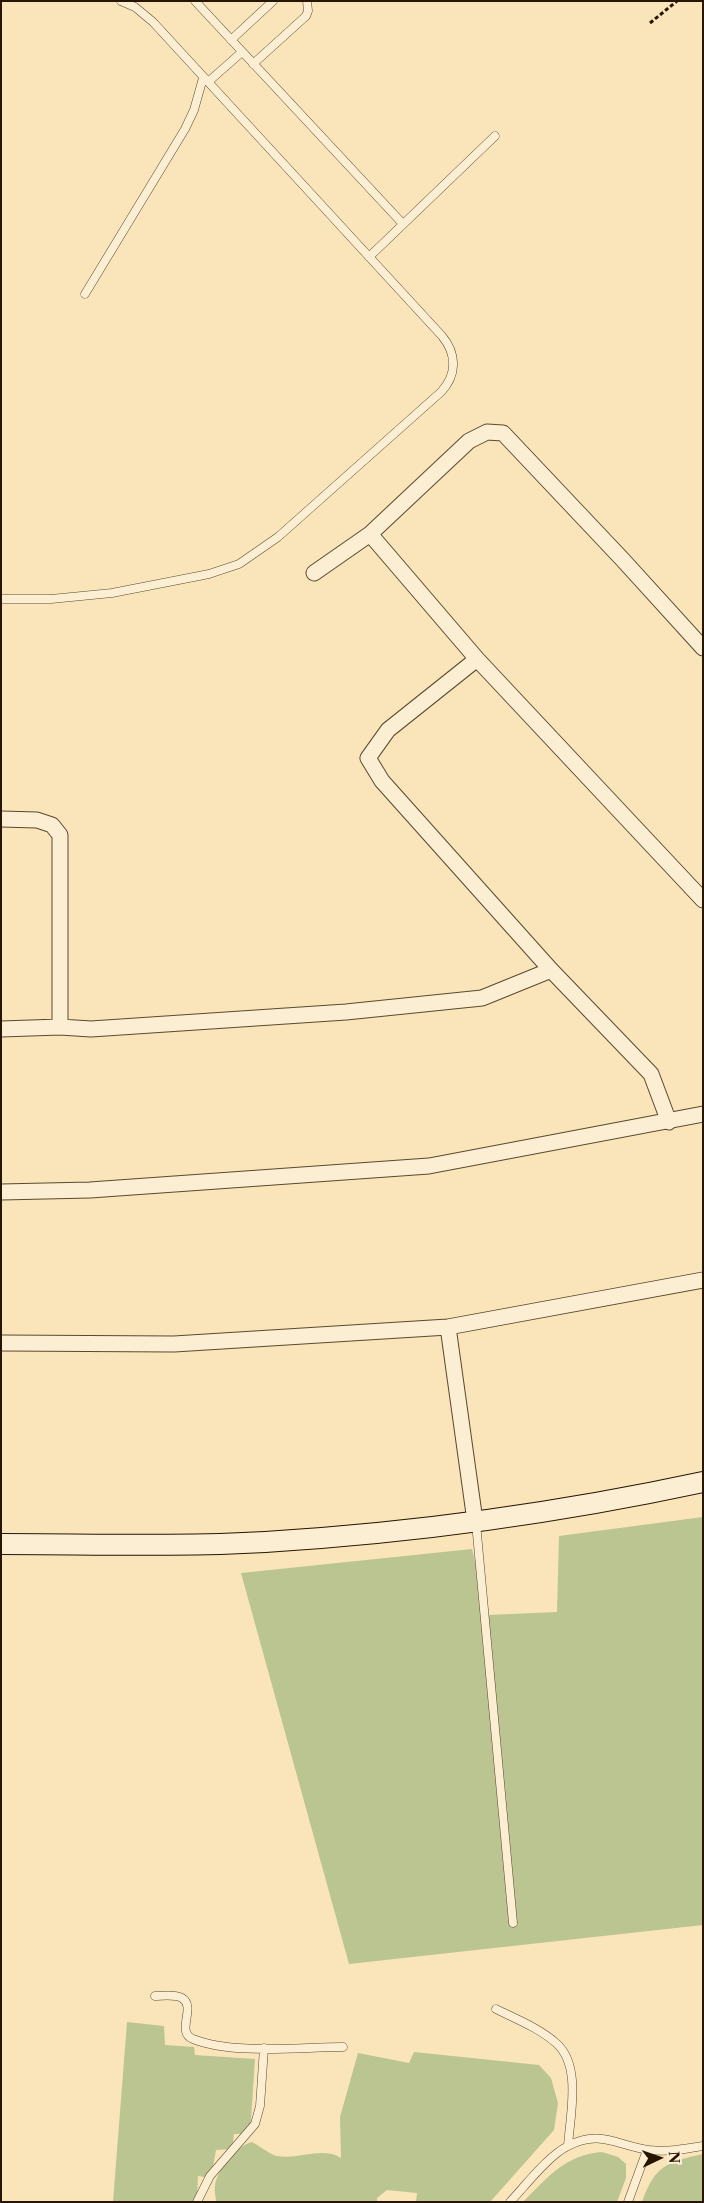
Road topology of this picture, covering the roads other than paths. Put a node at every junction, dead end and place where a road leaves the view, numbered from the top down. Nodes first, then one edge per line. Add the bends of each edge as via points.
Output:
1 (121, 1) edge
2 (194, 1) edge
3 (273, 1) edge
4 (307, 1) edge
5 (231, 40) junction
6 (242, 52) junction
7 (253, 64) junction
8 (205, 80) junction
9 (495, 136) dead end
10 (403, 224) junction
11 (369, 256) junction
12 (86, 294) dead end
13 (370, 534) junction
14 (314, 573) dead end
15 (1, 599) edge
16 (703, 648) edge
17 (477, 659) junction
18 (1, 819) edge
19 (703, 900) edge
20 (551, 970) junction
21 (60, 1027) junction
22 (1, 1029) edge
23 (703, 1114) edge
24 (669, 1122) junction
25 (1, 1192) edge
26 (703, 1280) edge
27 (448, 1327) junction
28 (1, 1343) edge
29 (703, 1482) edge
30 (476, 1521) junction
31 (1, 1544) edge
32 (513, 1922) dead end
33 (155, 1996) dead end
34 (496, 2009) dead end
35 (343, 2046) dead end
36 (264, 2048) junction
37 (568, 2146) junction
38 (703, 2146) edge
39 (648, 2150) junction
40 (197, 2202) edge
41 (510, 2202) edge
42 (628, 2202) edge

1 - 8 lane via 153,22
2 - 5 lane
3 - 5 lane
4 - 7 lane via 306,16
5 - 6 lane
6 - 7 lane
6 - 8 lane
7 - 10 lane
8 - 11 lane
8 - 12 lane via 185,129
9 - 10 lane
10 - 11 lane
11 - 15 lane via 448,343 454,369 441,392 278,538 239,564 209,574 112,593 50,599
13 - 14 street
13 - 16 street via 469,441 487,432 503,433
13 - 17 street
17 - 19 street
17 - 20 street via 388,730 368,758 382,781
18 - 21 street via 37,820 52,825 60,835
20 - 21 street via 482,998 336,1013 91,1029
20 - 24 street via 651,1074
21 - 22 street
23 - 24 street
24 - 25 street via 429,1166 90,1190
26 - 27 street
27 - 28 street via 174,1344
27 - 30 street
29 - 30 street via 594,1504
30 - 31 street via 265,1542
30 - 32 lane
33 - 36 lane via 184,2000 187,2007 186,2031 190,2038 227,2047
34 - 37 lane via 546,2036 566,2055 572,2081
35 - 36 lane
36 - 40 lane via 260,2106 255,2124 210,2176
37 - 39 lane via 600,2138
37 - 41 lane via 554,2156
38 - 39 lane via 672,2151
39 - 42 lane

